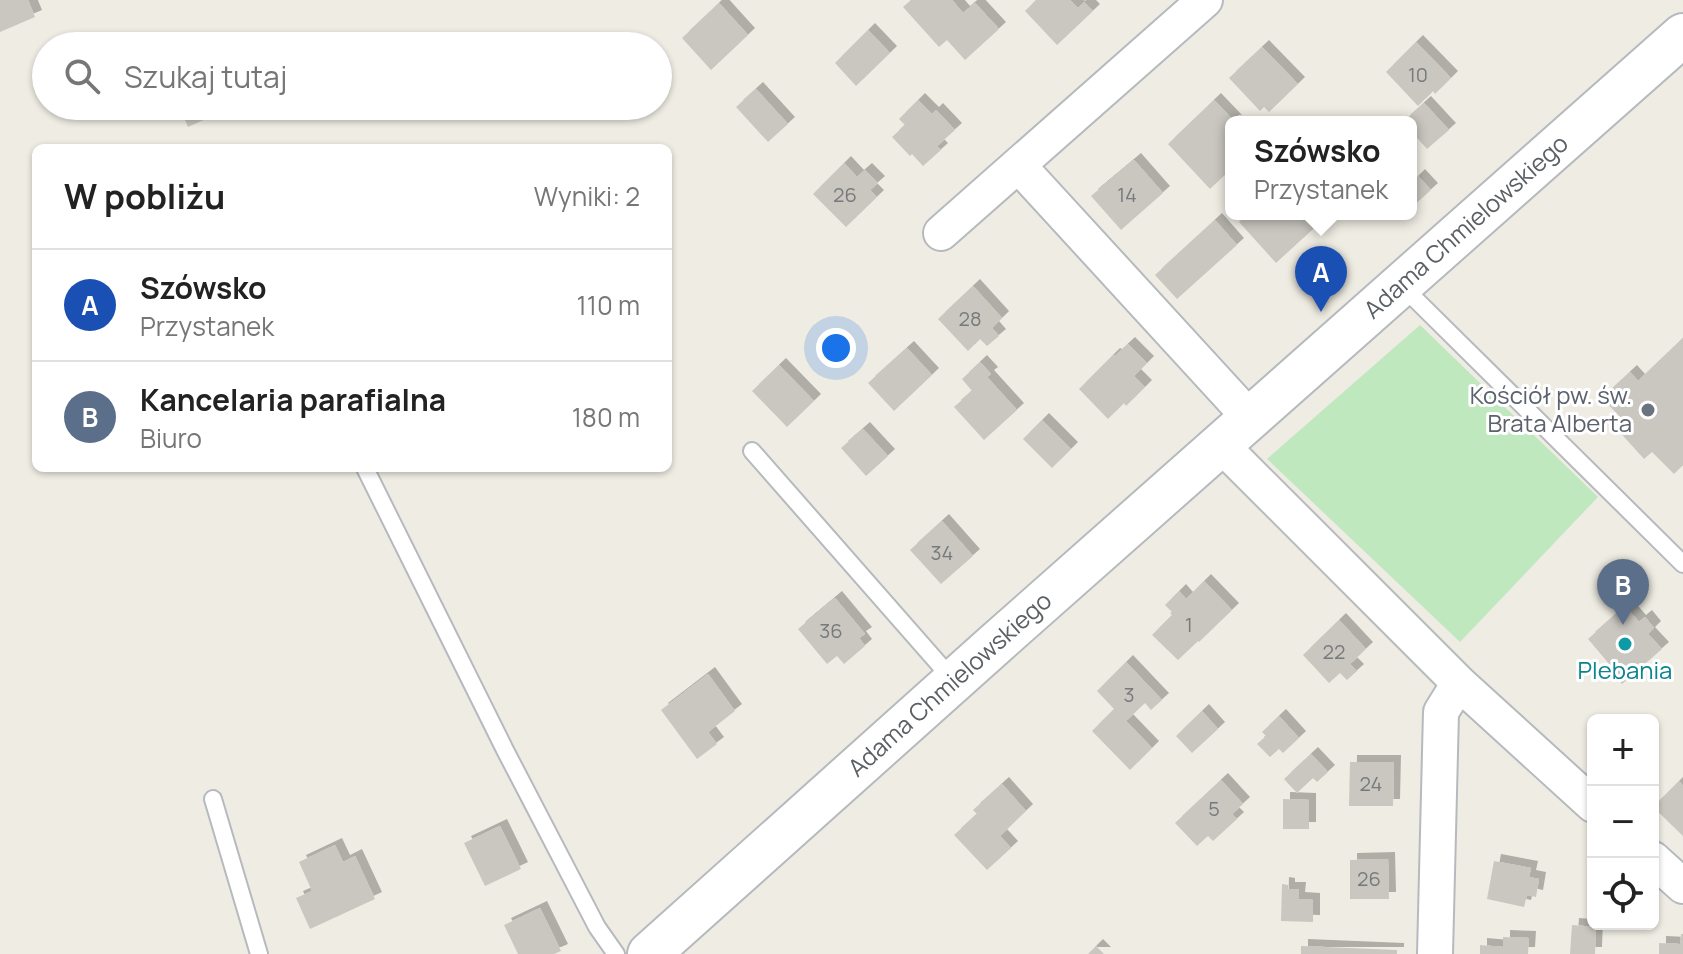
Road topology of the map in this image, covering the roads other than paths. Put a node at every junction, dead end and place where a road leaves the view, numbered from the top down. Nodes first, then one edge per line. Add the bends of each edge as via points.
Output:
1 (1205, 0) edge
2 (1683, 35) edge
3 (1018, 165) junction
4 (941, 233) dead end
5 (1401, 285) junction
6 (1235, 431) junction
7 (752, 451) dead end
8 (367, 472) edge
9 (1683, 564) edge
10 (954, 681) junction
11 (1459, 683) junction
12 (213, 799) dead end
13 (1587, 800) edge
14 (1659, 864) edge
15 (1683, 886) edge
16 (259, 954) edge
17 (616, 954) edge
18 (649, 954) edge
19 (1435, 954) edge

1 - 3 street
2 - 5 street, Adama Chmielowskiego
3 - 4 street
3 - 6 street
5 - 6 street, Adama Chmielowskiego
5 - 9 lane
6 - 10 street, Adama Chmielowskiego
6 - 11 street
7 - 10 lane
8 - 17 lane via 505,750
10 - 18 street, Adama Chmielowskiego
11 - 13 street
11 - 19 street via 1441,712
12 - 16 lane
14 - 15 street

